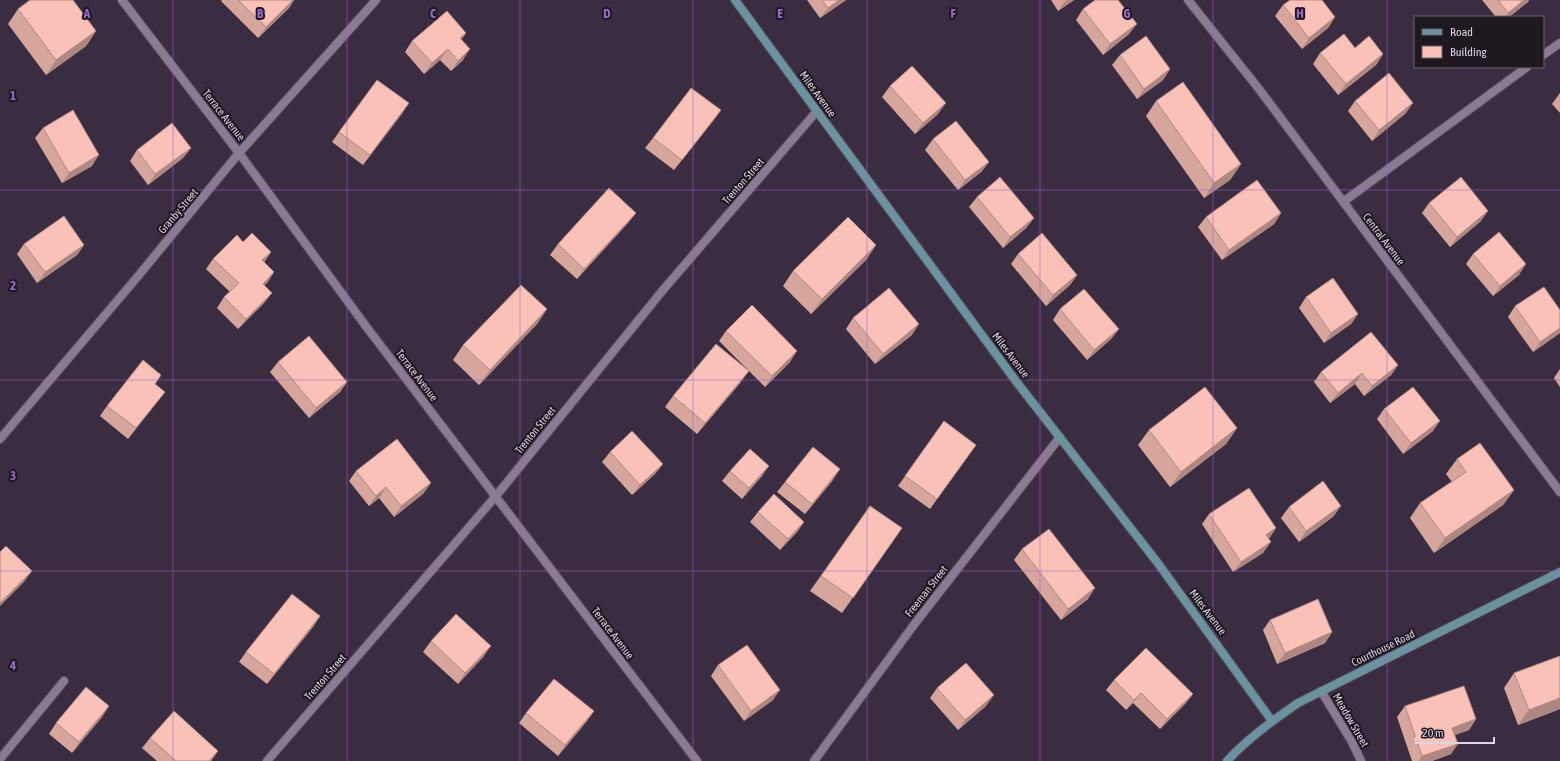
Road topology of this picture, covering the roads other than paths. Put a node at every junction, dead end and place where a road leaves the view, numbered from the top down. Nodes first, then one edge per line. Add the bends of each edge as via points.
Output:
1 (122, 0) edge
2 (376, 0) edge
3 (735, 0) edge
4 (1188, 0) edge
5 (1560, 43) edge
6 (1544, 54) edge
7 (1526, 68) edge
8 (817, 112) junction
9 (240, 153) junction
10 (1343, 202) junction
11 (1060, 437) junction
12 (0, 439) edge
13 (1560, 492) edge
14 (496, 496) junction
15 (1560, 572) edge
16 (64, 681) dead end
17 (1322, 691) junction
18 (1272, 721) junction
19 (0, 759) edge
20 (267, 761) edge
21 (697, 761) edge
22 (814, 761) edge
23 (1227, 761) edge
24 (1361, 761) edge

1 - 9 street, Terrace Avenue
2 - 9 street, Granby Street
3 - 8 street, Miles Avenue
4 - 10 street, Central Avenue
5 - 6 street
7 - 10 street
8 - 11 street, Miles Avenue
8 - 14 street, Trenton Street via 663,290
9 - 12 street, Granby Street
9 - 14 street, Terrace Avenue via 365,325
10 - 13 street, Central Avenue
11 - 18 street, Miles Avenue via 1161,568
11 - 22 street, Freeman Street via 913,626
14 - 20 street, Trenton Street
14 - 21 street, Terrace Avenue
15 - 17 street, Courthouse Road
16 - 19 street
17 - 18 street, Courthouse Road via 1298,703
17 - 24 street, Meadow Street
18 - 23 street, Courthouse Road

